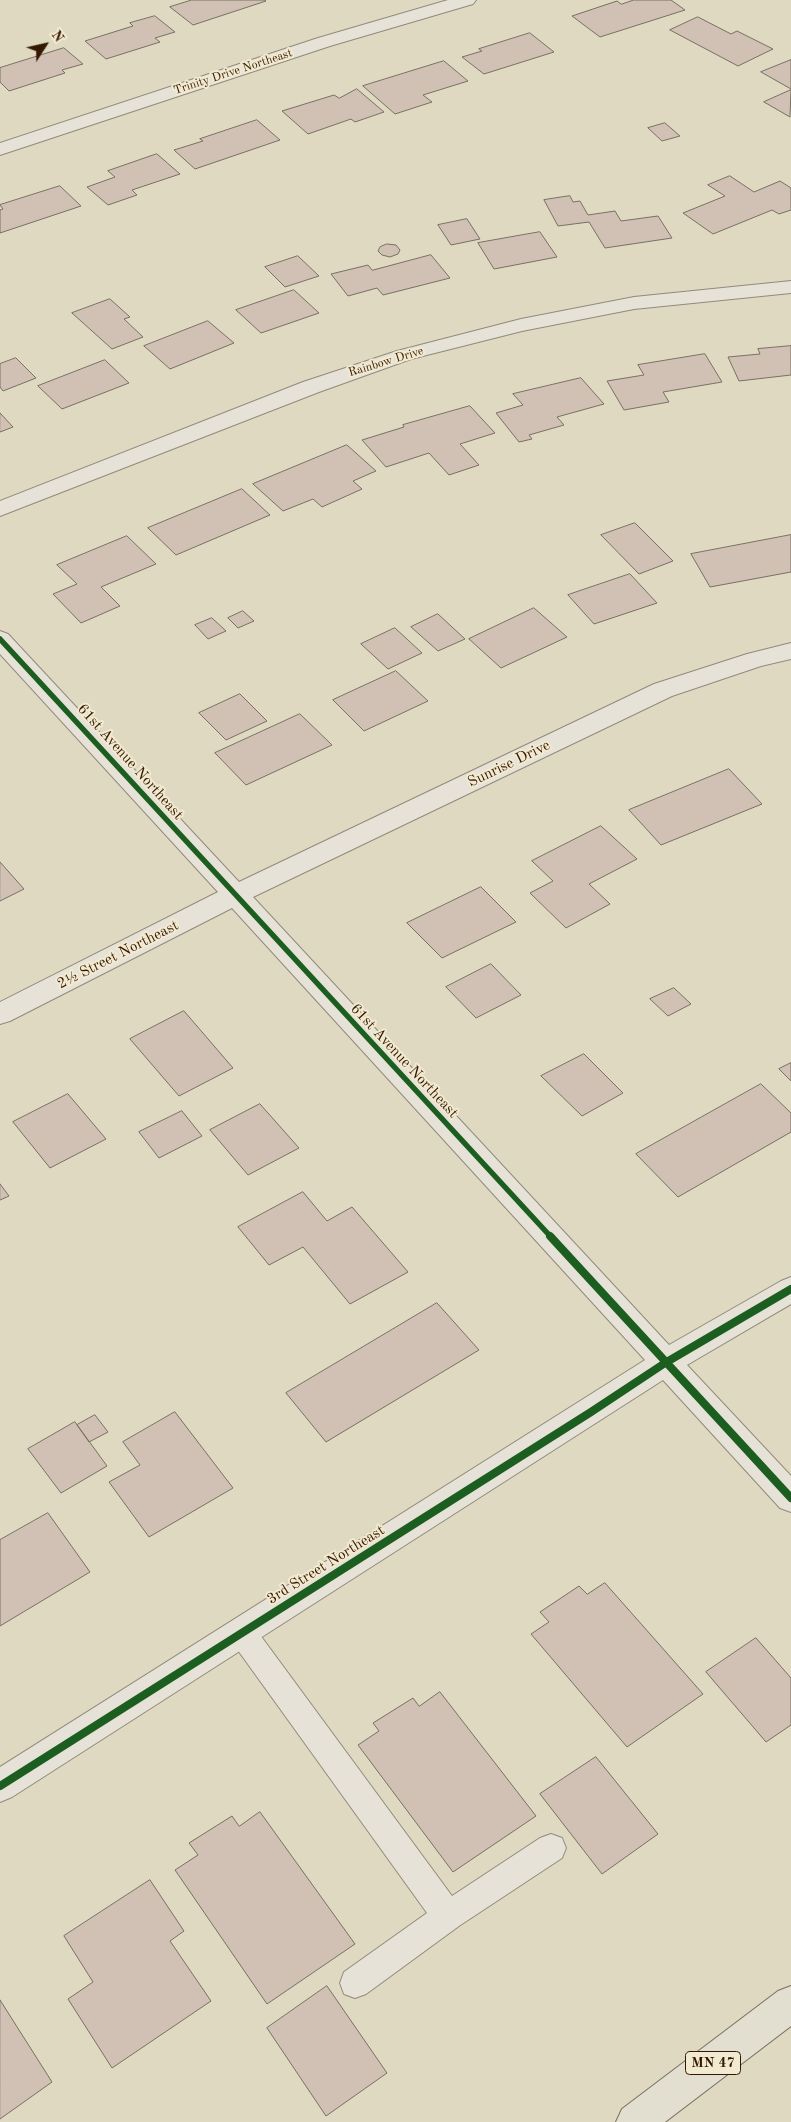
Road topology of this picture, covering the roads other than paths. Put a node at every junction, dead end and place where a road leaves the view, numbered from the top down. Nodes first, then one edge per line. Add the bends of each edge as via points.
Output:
1 (467, 0) edge
2 (0, 149) edge
3 (791, 287) edge
4 (0, 509) edge
5 (0, 639) edge
6 (791, 651) edge
7 (235, 895) junction
8 (0, 1014) edge
9 (791, 1289) edge
10 (665, 1363) junction
11 (791, 1498) edge
12 (242, 1633) junction
13 (0, 1786) edge
14 (551, 1848) dead end
15 (448, 1916) junction
16 (355, 1983) dead end
17 (791, 2004) edge
18 (636, 2122) edge

1 - 2 street, Trinity Drive Northeast via 324,42
3 - 4 street, Rainbow Drive via 634,303 521,325 404,355 302,390
5 - 7 street, 61st Avenue Northeast
6 - 7 street, Sunrise Drive via 663,690
7 - 8 street, 2½ Street Northeast
7 - 10 street, 61st Avenue Northeast
9 - 10 street, 3rd Street Northeast
10 - 11 street, 61st Avenue Northeast
10 - 12 street, 3rd Street Northeast
12 - 13 street, 3rd Street Northeast
12 - 15 lane
14 - 15 lane
15 - 16 lane
17 - 18 main road, MN 47

